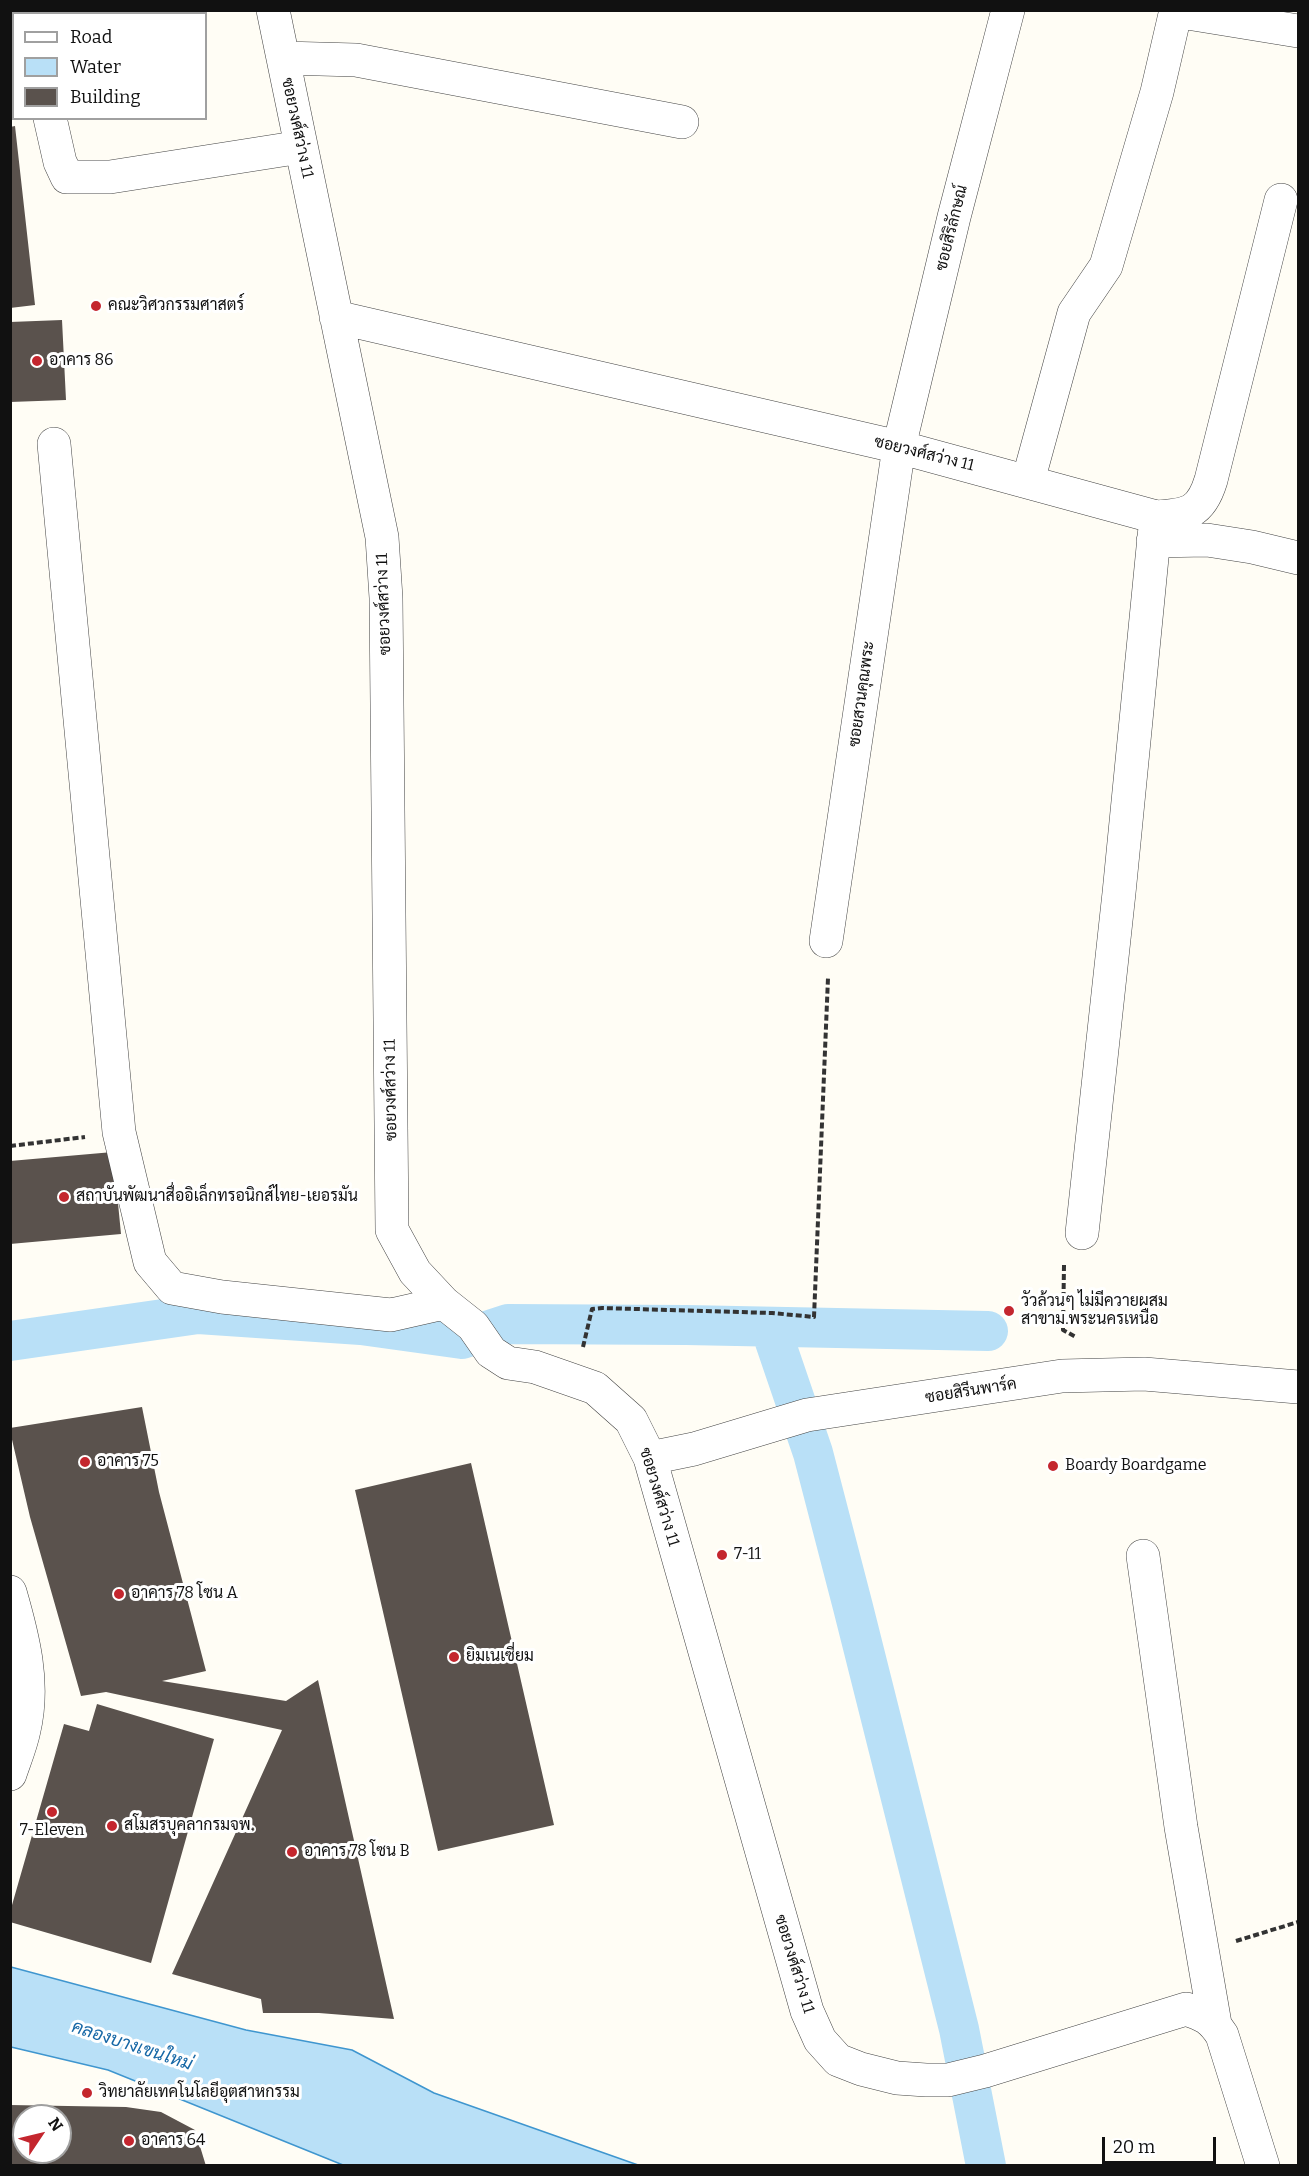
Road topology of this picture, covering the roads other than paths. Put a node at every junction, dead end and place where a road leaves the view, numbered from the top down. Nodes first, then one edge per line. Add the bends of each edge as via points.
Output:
1 (273, 10) edge
2 (1008, 10) edge
3 (1175, 11) edge
4 (1299, 31) edge
5 (283, 58) junction
6 (50, 120) edge
7 (682, 122) dead end
8 (301, 147) junction
9 (1281, 200) dead end
10 (336, 317) junction
11 (54, 444) dead end
12 (899, 447) junction
13 (1028, 481) junction
14 (1154, 529) junction
15 (1299, 558) edge
16 (826, 941) dead end
17 (1073, 1244) road end
18 (444, 1303) junction
19 (1299, 1388) edge
20 (650, 1458) junction
21 (1143, 1556) dead end
22 (10, 1592) edge
23 (10, 1774) edge
24 (1215, 2025) junction
25 (1263, 2166) edge

1 - 5 street, ซอยวงศ์สว่าง 11
2 - 12 street, ซอยสิริลักษณ์
3 - 4 street
3 - 13 street via 1157,92 1106,266 1074,313
5 - 7 street via 356,60
5 - 8 street, ซอยวงศ์สว่าง 11
6 - 8 street via 60,162 68,177 110,177
8 - 10 street, ซอยวงศ์สว่าง 11
9 - 14 street, ซอยวงศ์สว่าง 11 via 1206,498 1198,507
10 - 12 street, ซอยวงศ์สว่าง 11
10 - 18 street, ซอยวงศ์สว่าง 11 via 382,537 386,597 392,1230 415,1272
11 - 18 street via 119,1132 150,1262 172,1288 222,1297 391,1315
12 - 13 street, ซอยวงศ์สว่าง 11
12 - 16 street, ซอยสวนคุณพระ
13 - 14 street, ซอยวงศ์สว่าง 11
14 - 15 street
14 - 17 street via 1118,905
18 - 20 street, ซอยวงศ์สว่าง 11 via 508,1363 535,1367 595,1388 631,1420
19 - 20 street, ซอยสิรีนพาร์ค via 1144,1374 1062,1376 807,1415
20 - 24 street, ซอยวงศ์สว่าง 11 via 803,2000 820,2040 838,2060 897,2078 948,2080 1186,2009 1206,2016
21 - 24 street via 1181,1827
22 - 23 street via 24,1641 29,1680 25,1728
24 - 25 street via 1222,2035

